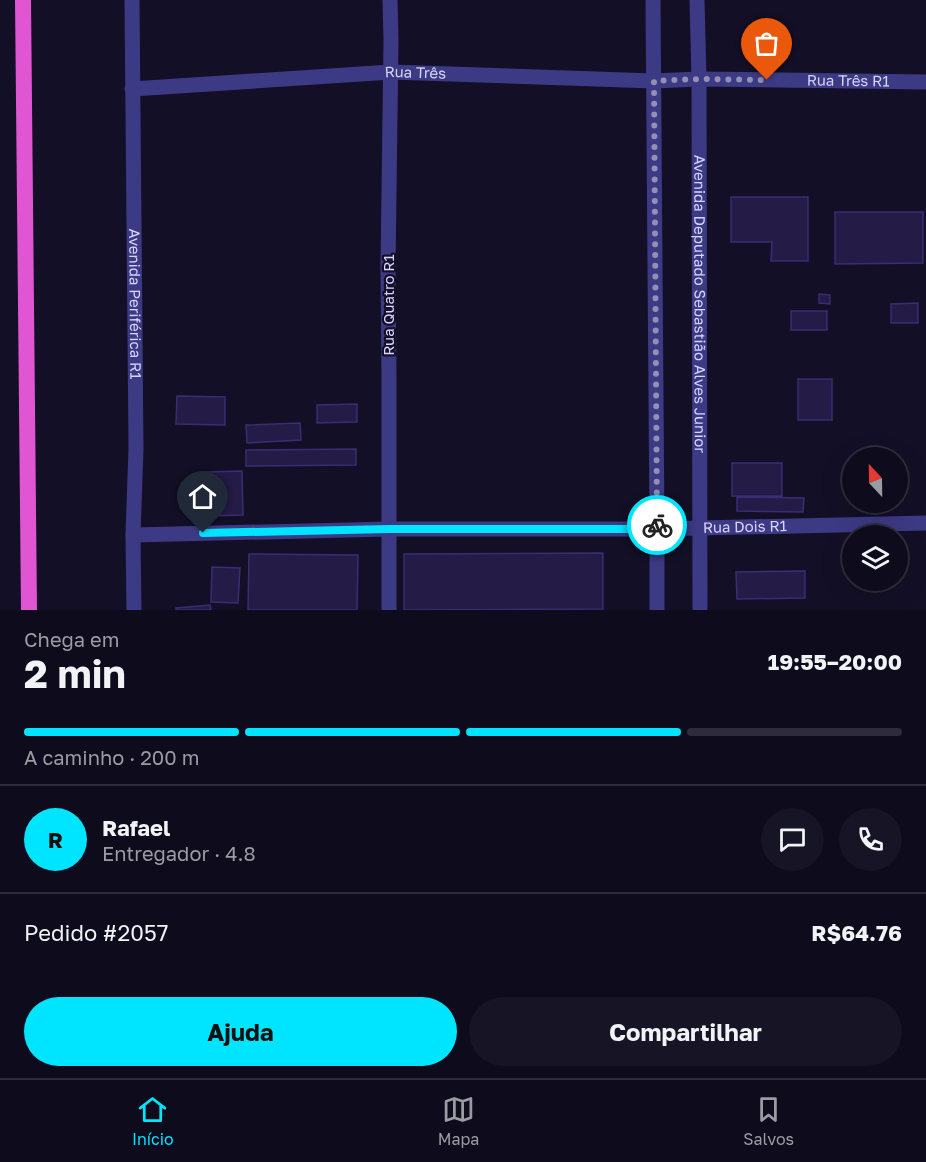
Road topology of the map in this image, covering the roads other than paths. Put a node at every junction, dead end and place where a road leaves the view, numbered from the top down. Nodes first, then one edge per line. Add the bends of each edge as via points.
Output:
1 (23, 0) edge
2 (132, 0) edge
3 (390, 0) edge
4 (653, 0) edge
5 (698, 0) edge
6 (391, 72) junction
7 (699, 79) junction
8 (654, 81) junction
9 (926, 82) edge
10 (132, 89) junction
11 (926, 523) edge
12 (700, 528) junction
13 (389, 529) junction
14 (657, 529) junction
15 (133, 535) junction
16 (29, 610) edge
17 (134, 610) edge
18 (389, 610) edge
19 (657, 610) edge
20 (700, 610) edge

1 - 16 highway
2 - 10 street, Avenida Periférica R1
3 - 6 street, Rua Quatro R1
4 - 8 street
5 - 7 street, Avenida Deputado Sebastião Alves Junior
6 - 8 street, Rua Três
6 - 10 street, Rua Três
6 - 13 street, Rua Quatro R1
7 - 8 street, Rua Três
7 - 9 street, Rua Três R1
7 - 12 street, Avenida Deputado Sebastião Alves Junior
8 - 14 street
10 - 15 street, Avenida Periférica R1 via 136,448
11 - 12 street, Rua Dois R1
12 - 14 street, Rua Dois R1
12 - 20 street, Avenida Deputado Sebastião Alves Junior
13 - 14 street, Rua Dois R1
13 - 15 street, Rua Dois R1
13 - 18 street, Rua Quatro R1
14 - 19 street
15 - 17 street, Avenida Periférica R1

